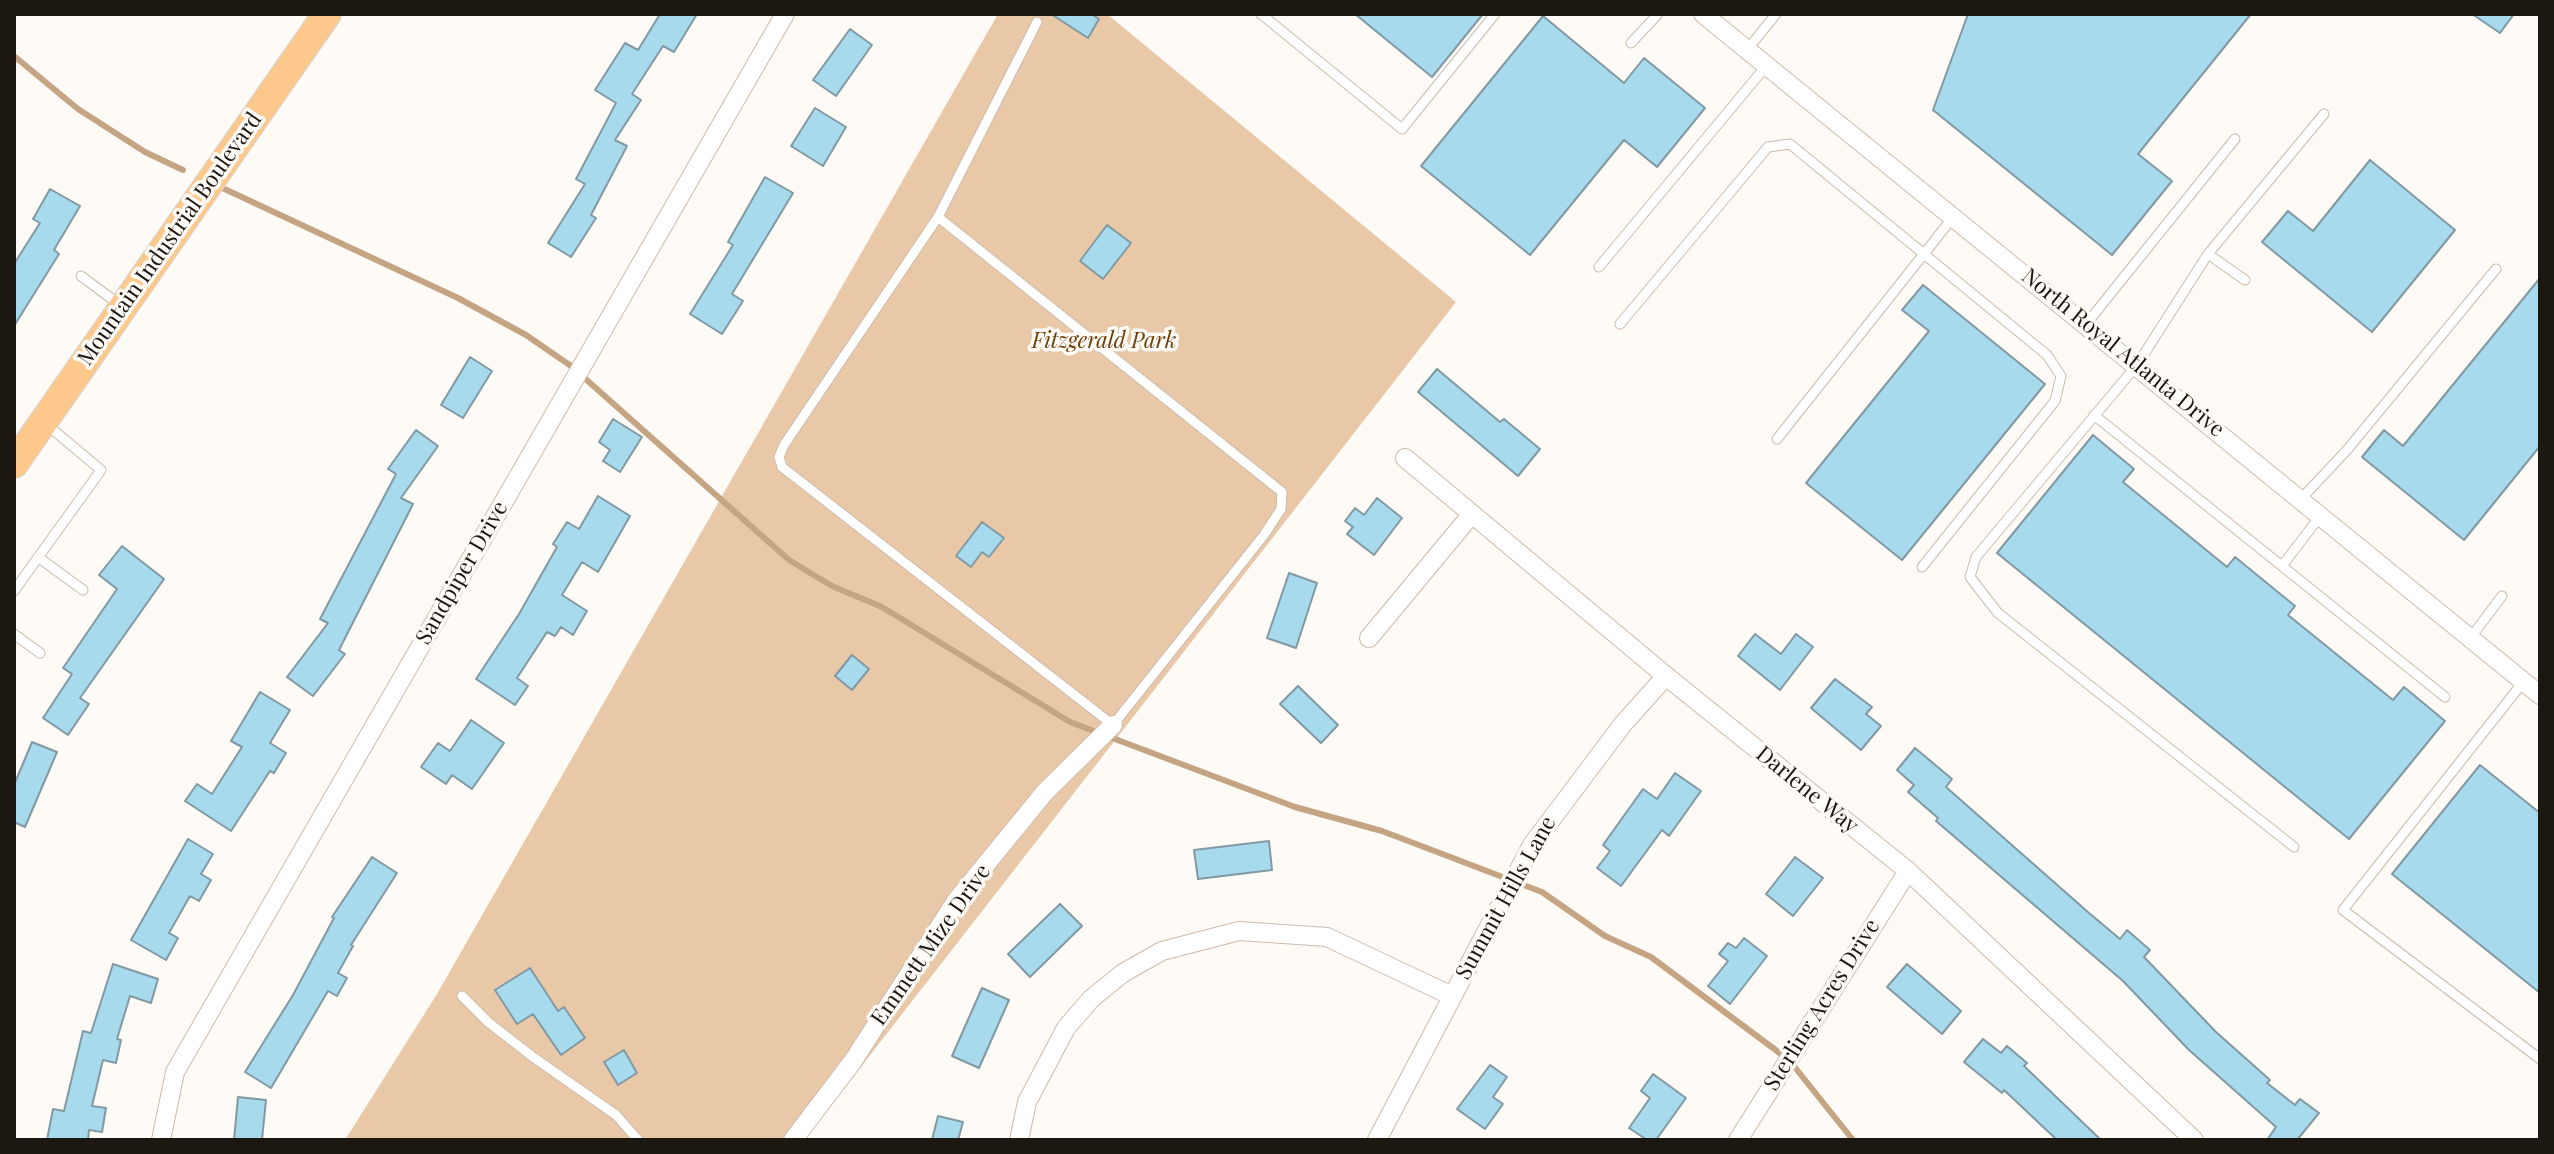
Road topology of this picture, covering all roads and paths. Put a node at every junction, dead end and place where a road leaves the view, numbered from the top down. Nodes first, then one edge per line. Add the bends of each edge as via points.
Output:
1 (327, 14) edge
2 (785, 14) edge
3 (1261, 14) edge
4 (1495, 14) edge
5 (1658, 14) edge
6 (1703, 14) edge
7 (1776, 14) edge
8 (1037, 22) dead end
9 (1631, 43) dead end
10 (1747, 50) junction
11 (1767, 65) junction
12 (2324, 114) dead end
13 (2235, 139) dead end
14 (1954, 216) junction
15 (938, 217) junction
16 (1925, 254) junction
17 (2208, 254) junction
18 (1599, 267) dead end
19 (2496, 269) dead end
20 (81, 276) dead end
21 (2245, 280) dead end
22 (123, 307) junction
23 (2087, 323) junction
24 (1620, 324) dead end
25 (2137, 365) junction
26 (2094, 415) junction
27 (43, 422) junction
28 (1777, 439) dead end
29 (1405, 458) dead end
30 (14, 464) edge
31 (2301, 499) junction
32 (1471, 515) junction
33 (2321, 515) junction
34 (38, 557) junction
35 (2282, 566) junction
36 (1922, 567) dead end
37 (83, 590) dead end
38 (14, 591) edge
39 (2502, 596) dead end
40 (14, 634) edge
41 (2471, 637) junction
42 (1369, 638) dead end
43 (40, 653) dead end
44 (1666, 676) junction
45 (2524, 681) junction
46 (2540, 695) edge
47 (2445, 697) dead end
48 (1113, 725) junction
49 (2294, 847) dead end
50 (1908, 871) junction
51 (462, 996) dead end
52 (1452, 996) junction
53 (2540, 1059) edge
54 (161, 1140) edge
55 (638, 1140) edge
56 (793, 1140) edge
57 (1019, 1140) edge
58 (1377, 1140) edge
59 (1738, 1140) edge
60 (2194, 1140) edge

1 - 22 main road, Mountain Industrial Boulevard
2 - 54 street, Sandpiper Drive via 175,1072
3 - 4 lane via 1402,129
5 - 9 lane
6 - 10 street, North Royal Atlanta Drive
7 - 10 lane
8 - 15 lane
10 - 11 street, North Royal Atlanta Drive
11 - 14 street, North Royal Atlanta Drive
11 - 18 lane
12 - 17 lane
13 - 23 lane
14 - 16 lane
14 - 23 street, North Royal Atlanta Drive
15 - 48 lane via 784,445 782,467
15 - 48 lane via 1282,492 1281,509 1264,535
16 - 24 lane via 1790,144 1768,147
16 - 28 lane
16 - 36 lane via 2047,355 2061,376 2055,401
17 - 21 lane
17 - 25 lane
19 - 31 lane
20 - 22 lane
22 - 27 main road, Mountain Industrial Boulevard
23 - 25 street, North Royal Atlanta Drive
25 - 26 lane
25 - 31 street, North Royal Atlanta Drive
26 - 35 lane
26 - 49 lane via 1976,557 1970,577 1998,613
27 - 30 main road, Mountain Industrial Boulevard
27 - 34 lane via 101,470
29 - 32 street, Darlene Way
31 - 33 street, North Royal Atlanta Drive
32 - 42 street
32 - 44 street, Darlene Way
33 - 35 lane
33 - 41 street, North Royal Atlanta Drive
34 - 37 lane
34 - 38 lane
35 - 47 lane
39 - 41 lane
40 - 43 lane
41 - 45 street, North Royal Atlanta Drive
44 - 50 street, Darlene Way
44 - 52 street, Summit Hills Lane via 1532,845
45 - 46 street, North Royal Atlanta Drive
45 - 53 lane via 2343,910
48 - 56 street, Emmett Mize Drive via 1045,792 956,901 853,1061
50 - 59 street, Sterling Acres Drive
50 - 60 street, Darlene Way
51 - 55 lane via 522,1048 616,1115
52 - 57 street via 1327,937 1239,931 1162,951 1102,990 1066,1028 1027,1102
52 - 58 street, Summit Hills Lane

